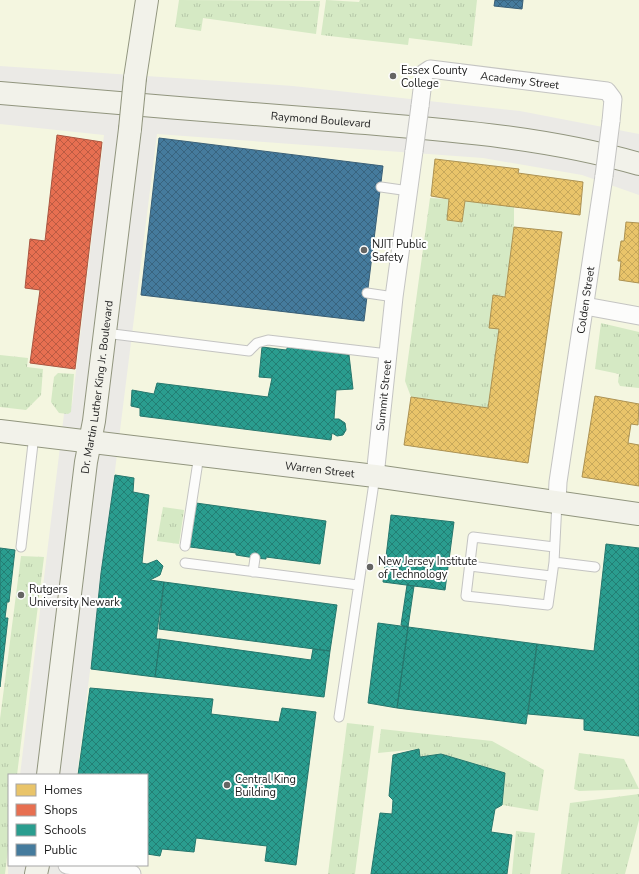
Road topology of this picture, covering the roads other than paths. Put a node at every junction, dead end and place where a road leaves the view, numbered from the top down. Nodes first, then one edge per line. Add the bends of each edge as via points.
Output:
1 (147, 0) edge
2 (424, 73) joint
3 (0, 93) edge
4 (613, 99) joint
5 (639, 164) edge
6 (380, 187) dead end
7 (409, 191) junction
8 (367, 293) dead end
9 (394, 297) junction
10 (585, 306) junction
11 (639, 316) edge
12 (104, 333) junction
13 (388, 354) junction
14 (0, 431) edge
15 (34, 435) junction
16 (90, 442) junction
17 (199, 455) junction
18 (375, 476) junction
19 (557, 502) junction
20 (639, 514) edge
21 (185, 546) dead end
22 (21, 547) dead end
23 (554, 547) junction
24 (255, 558) dead end
25 (554, 562) junction
26 (185, 563) dead end
27 (470, 566) junction
28 (595, 567) dead end
29 (254, 572) junction
30 (551, 576) junction
31 (358, 585) junction
32 (339, 717) dead end
33 (48, 774) edge
34 (72, 866) edge
35 (102, 872) edge
36 (132, 874) edge

1 - 12 main road, Dr. Martin Luther King Jr. Boulevard, bridge
2 - 4 street, Academy Street via 430,69 579,87 607,91
2 - 7 street, Summit Street, bridge
3 - 5 main road, Raymond Boulevard via 445,130 520,139
4 - 10 street, Colden Street, bridge
6 - 7 lane
7 - 9 street, Summit Street
8 - 9 lane
9 - 13 street, Summit Street
10 - 11 street
10 - 19 street, Colden Street
12 - 13 lane via 249,351 258,343 268,340
12 - 16 main road, Dr. Martin Luther King Jr. Boulevard
13 - 18 street, Summit Street
14 - 15 main road, Warren Street
15 - 16 main road, Warren Street
15 - 22 lane
16 - 17 main road, Warren Street
16 - 33 main road, Dr. Martin Luther King Jr. Boulevard
17 - 18 main road, Warren Street
17 - 21 lane
18 - 19 main road, Warren Street
18 - 31 lane, Summit Street
19 - 20 main road, Warren Street
19 - 23 lane
23 - 25 lane
23 - 27 lane via 473,537
24 - 29 lane
25 - 28 lane
25 - 30 lane
26 - 29 lane
27 - 30 lane
27 - 30 lane via 466,596 548,605
29 - 31 lane
31 - 32 lane, Summit Street
34 - 35 street
35 - 36 street

